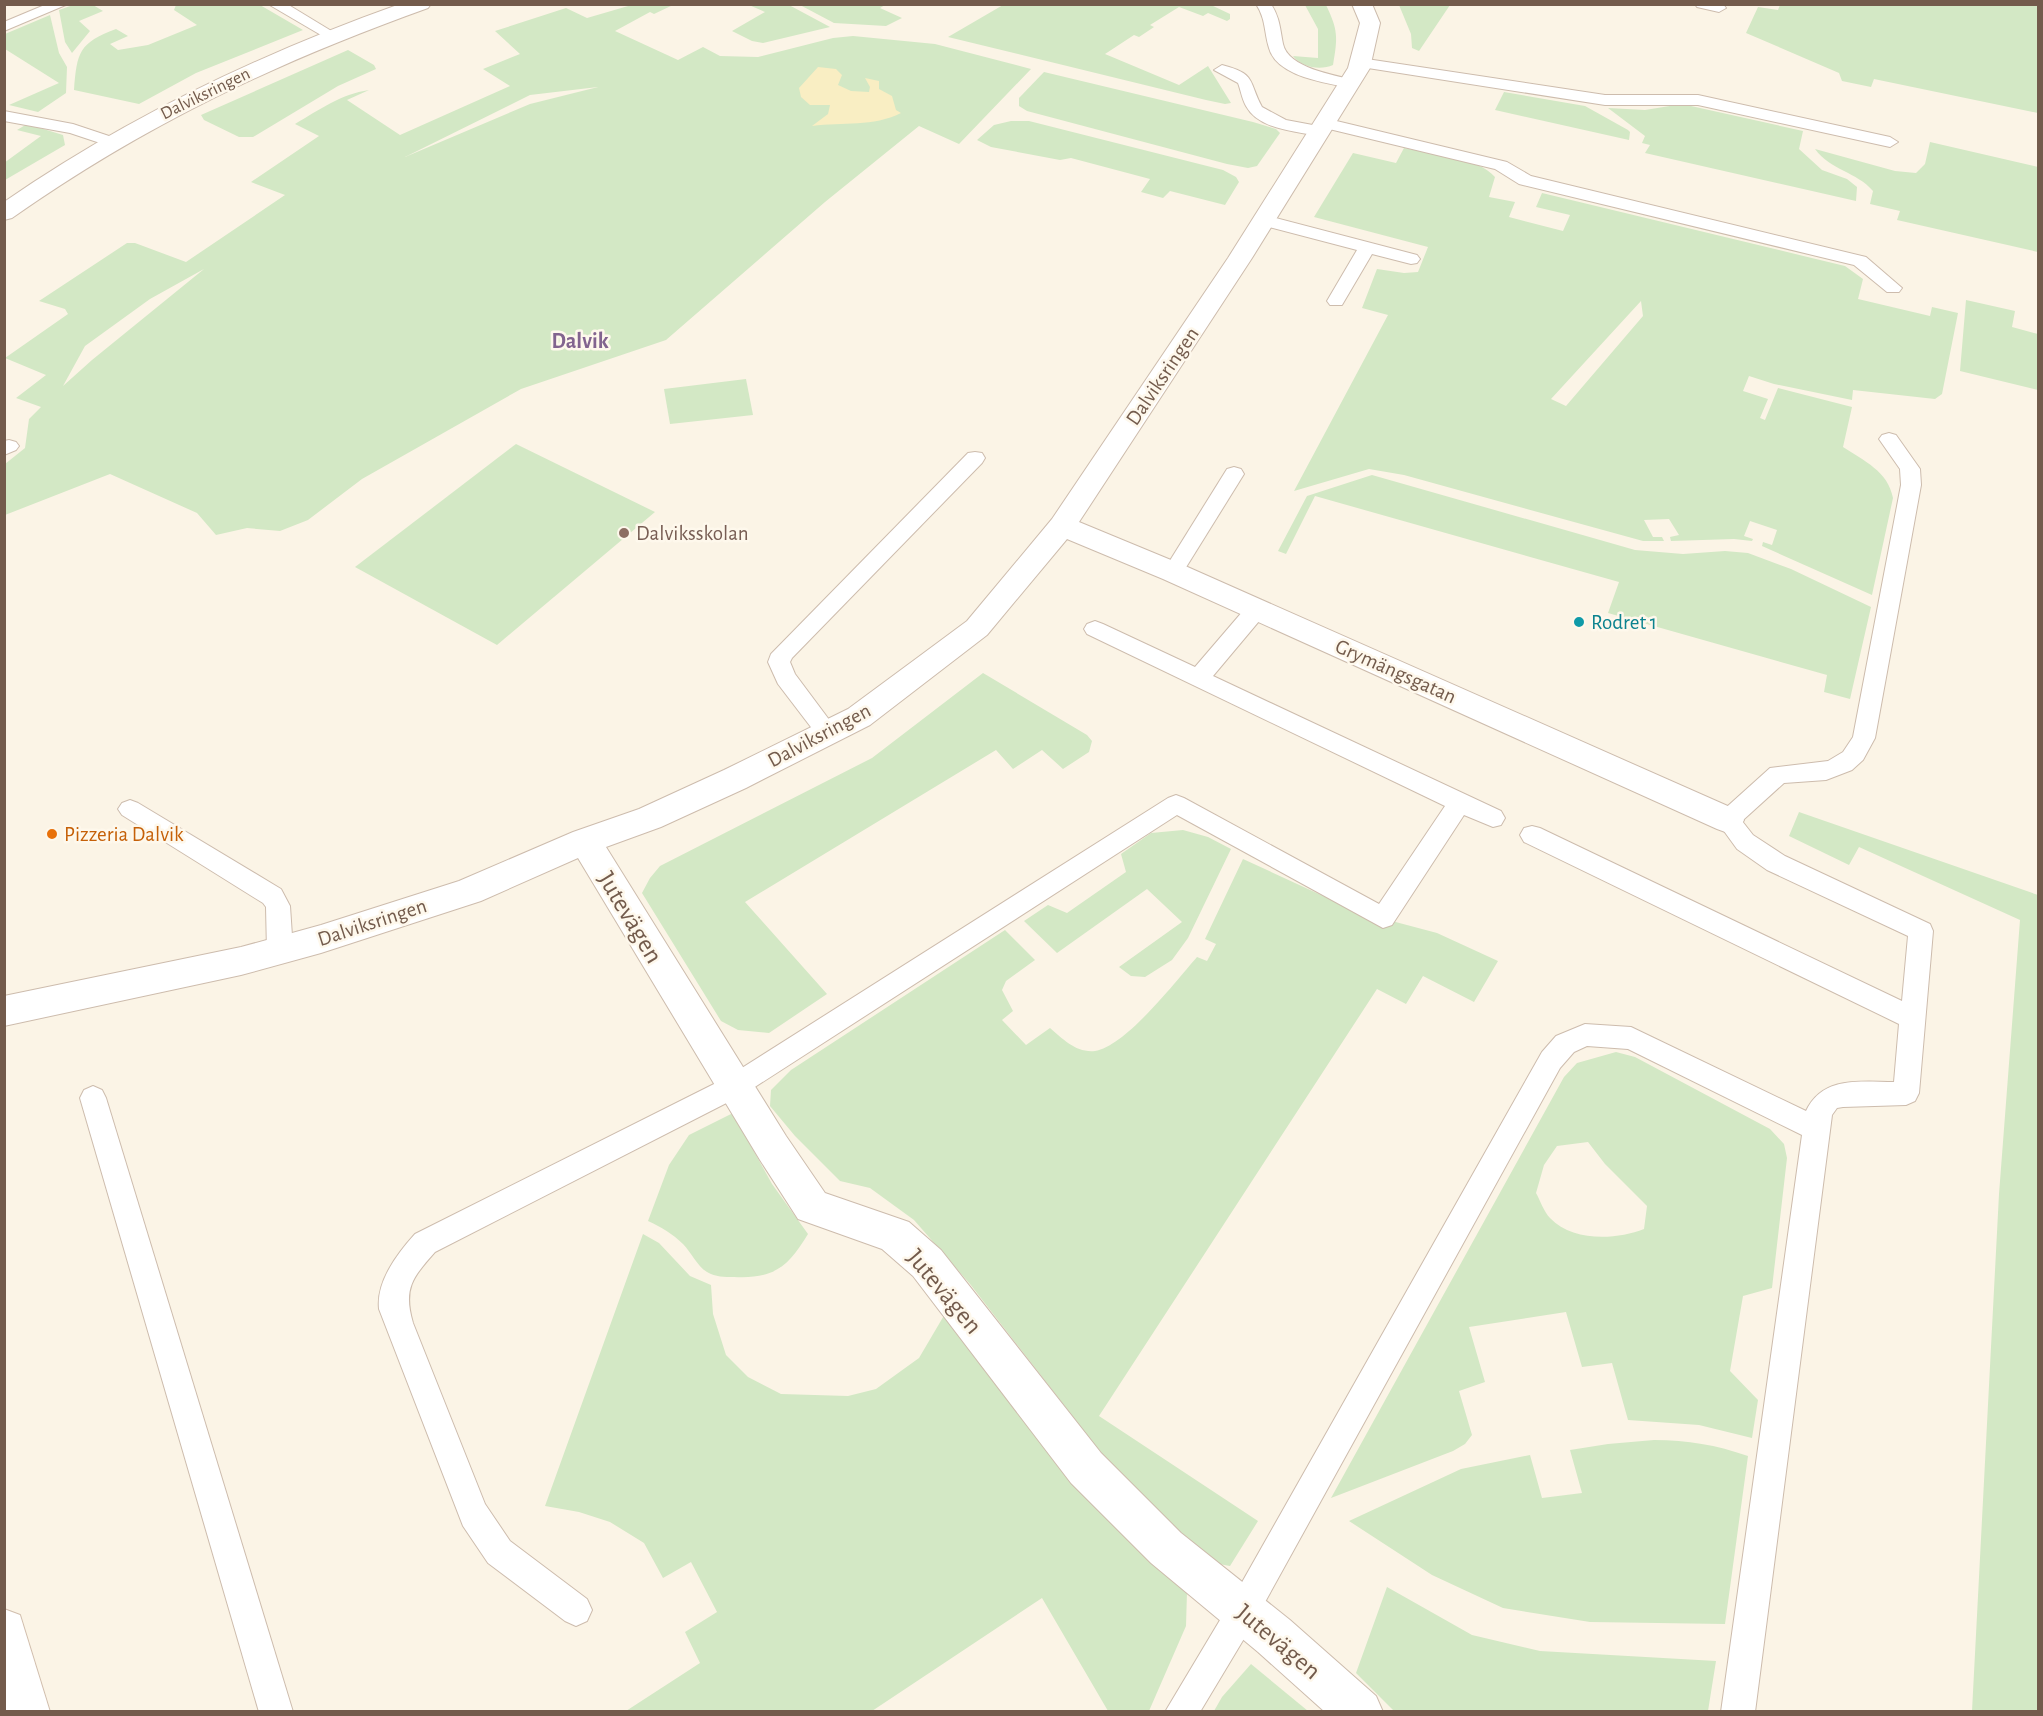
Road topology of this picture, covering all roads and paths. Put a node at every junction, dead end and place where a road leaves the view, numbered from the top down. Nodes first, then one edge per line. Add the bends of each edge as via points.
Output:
1 (61, 4) edge
2 (275, 4) edge
3 (421, 4) edge
4 (1263, 4) edge
5 (1362, 4) edge
6 (1702, 4) edge
7 (1719, 8) dead end
8 (4, 27) edge
9 (332, 35) junction
10 (1222, 70) dead end
11 (1354, 73) junction
12 (4, 116) edge
13 (1322, 127) junction
14 (112, 141) junction
15 (1890, 142) dead end
16 (4, 213) edge
17 (1264, 220) junction
18 (1367, 248) junction
19 (1411, 259) dead end
20 (1893, 288) dead end
21 (1336, 301) dead end
22 (1889, 439) dead end
23 (975, 459) dead end
24 (1234, 474) dead end
25 (1062, 526) junction
26 (1173, 572) junction
27 (1257, 609) junction
28 (1095, 629) dead end
29 (1199, 678) junction
30 (828, 733) junction
31 (1460, 802) junction
32 (130, 809) dead end
33 (1493, 818) dead end
34 (1728, 820) junction
35 (1532, 836) dead end
36 (585, 841) junction
37 (280, 951) junction
38 (4, 1011) edge
39 (1912, 1018) junction
40 (735, 1086) junction
41 (93, 1098) dead end
42 (1817, 1129) junction
43 (576, 1610) dead end
44 (1243, 1611) junction
45 (4, 1631) edge
46 (27, 1712) edge
47 (276, 1712) edge
48 (1181, 1712) edge
49 (1360, 1712) edge
50 (1738, 1712) edge

1 - 8 lane
2 - 9 lane
3 - 9 street, Dalviksringen
4 - 11 lane via 1274,25 1275,47 1290,65 1304,71
5 - 11 street, Dalviksringen via 1370,23
6 - 7 lane
9 - 14 street, Dalviksringen via 181,103
10 - 13 lane via 1246,83 1251,103 1259,113 1289,125
11 - 13 street, Dalviksringen
11 - 15 lane via 1605,100 1698,100
12 - 14 lane
13 - 17 street, Dalviksringen
13 - 20 lane via 1501,165 1525,180 1860,261
14 - 16 street, Dalviksringen
17 - 18 lane
17 - 25 street, Dalviksringen
18 - 19 lane
18 - 21 lane
22 - 34 lane via 1910,470 1911,485 1864,738 1851,757 1837,768 1778,774
23 - 30 lane via 782,654 779,662 786,678
24 - 26 lane
25 - 26 street, Grymängsgatan
25 - 30 street, Dalviksringen via 977,628 860,717
26 - 27 street, Grymängsgatan
27 - 29 lane
27 - 34 street, Grymängsgatan
28 - 29 lane
29 - 31 lane
30 - 36 street, Dalviksringen via 650,818
31 - 33 lane
31 - 40 lane via 1383,918 1176,804
32 - 37 lane via 273,897 278,906
34 - 39 lane via 1744,842 1776,863 1921,931
35 - 39 lane
36 - 37 street, Dalviksringen via 469,891
36 - 40 street, Jutevägen
37 - 38 street, Dalviksringen via 143,984
39 - 42 lane via 1906,1093 1845,1094 1827,1100
40 - 43 lane via 425,1244 410,1258 398,1285 393,1304 398,1323 474,1515 499,1552
40 - 44 street, Jutevägen via 812,1206 895,1235 927,1263 1086,1468 1166,1548
41 - 47 lane
42 - 44 lane via 1631,1038 1585,1035 1565,1044 1551,1060
42 - 50 lane
44 - 48 lane
44 - 49 street, Jutevägen
45 - 46 street

